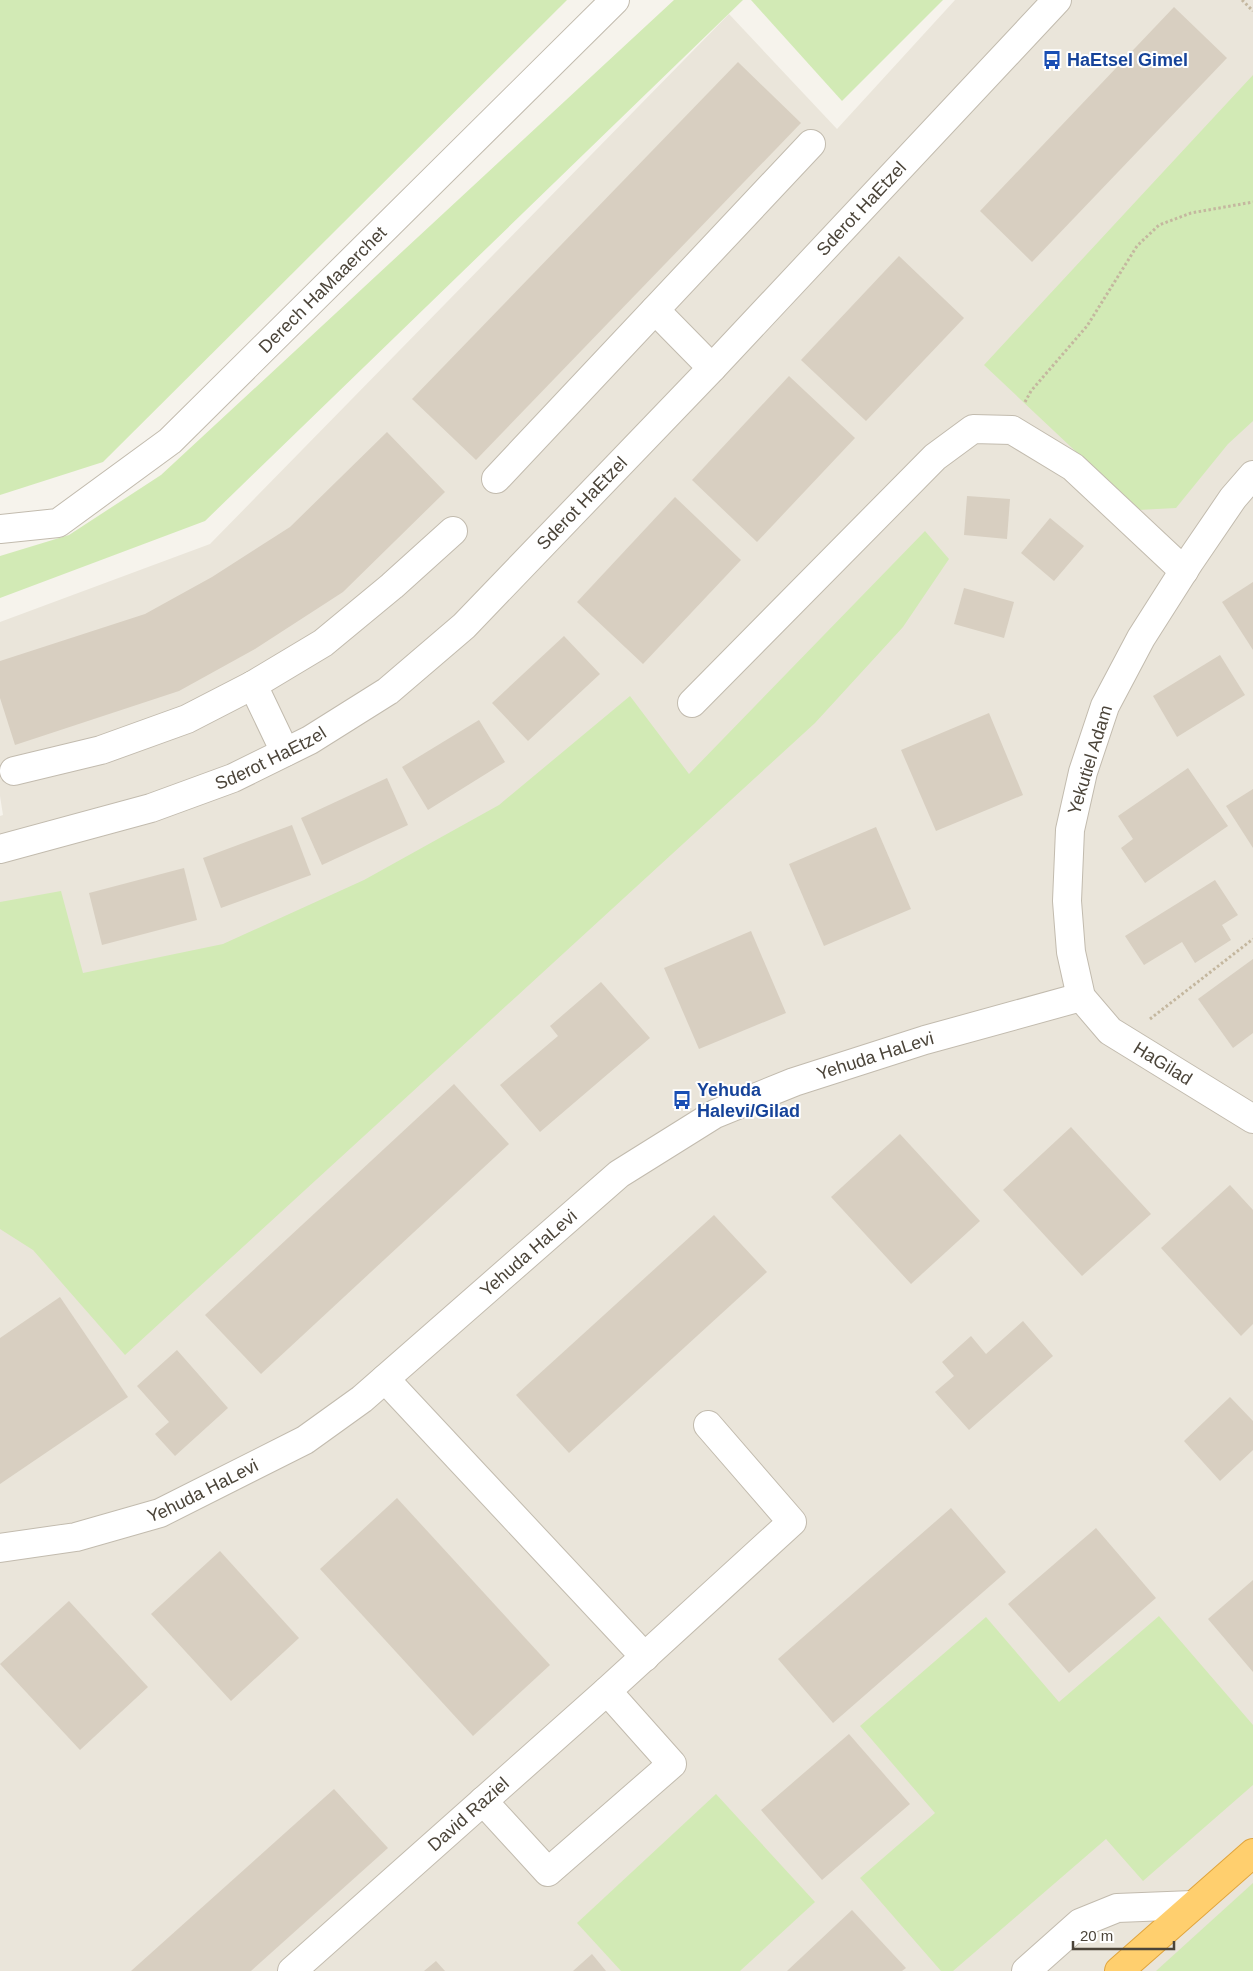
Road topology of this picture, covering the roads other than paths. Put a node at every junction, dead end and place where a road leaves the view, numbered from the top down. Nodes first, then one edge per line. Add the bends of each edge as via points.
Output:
1 (615, 0) edge
2 (1046, 4) edge
3 (811, 144) dead end
4 (655, 310) junction
5 (712, 368) junction
6 (1253, 475) edge
7 (496, 479) dead end
8 (0, 529) edge
9 (453, 531) dead end
10 (1184, 571) junction
11 (253, 685) junction
12 (692, 703) dead end
13 (285, 752) junction
14 (14, 771) dead end
15 (0, 849) edge
16 (1081, 997) junction
17 (1253, 1119) edge
18 (385, 1379) junction
19 (708, 1425) dead end
20 (0, 1548) edge
21 (645, 1657) junction
22 (607, 1691) junction
23 (483, 1801) junction
24 (1253, 1853) edge
25 (1193, 1905) junction
26 (292, 1971) edge
27 (1026, 1971) edge
28 (1119, 1971) edge

1 - 8 street, Derech HaMaaerchet via 170,441 58,523
2 - 5 street, Sderot HaEtzel
3 - 4 street
4 - 5 street
4 - 7 street
5 - 13 street, Sderot HaEtzel via 464,626 388,691
6 - 10 street, Yekutiel Adam via 1233,498
9 - 11 street via 323,643
10 - 12 street via 1073,467 1012,430 973,429 935,457
10 - 16 street, Yekutiel Adam via 1141,638 1105,706 1083,772 1070,830 1067,901 1071,952
11 - 13 street
11 - 14 street via 187,719 119,744
13 - 15 street, Sderot HaEtzel via 233,778 151,808
16 - 17 street, HaGilad via 1110,1031
16 - 18 street, Yehuda HaLevi via 925,1040 794,1082 715,1114 619,1174
18 - 20 street, Yehuda HaLevi via 305,1440 160,1513 76,1537
18 - 21 street
19 - 21 street, David Raziel via 792,1522
21 - 22 street, David Raziel
22 - 23 street, David Raziel
22 - 23 street via 672,1764 548,1872
23 - 26 street, David Raziel
24 - 25 highway
25 - 27 street via 1118,1908 1080,1923
25 - 28 highway

